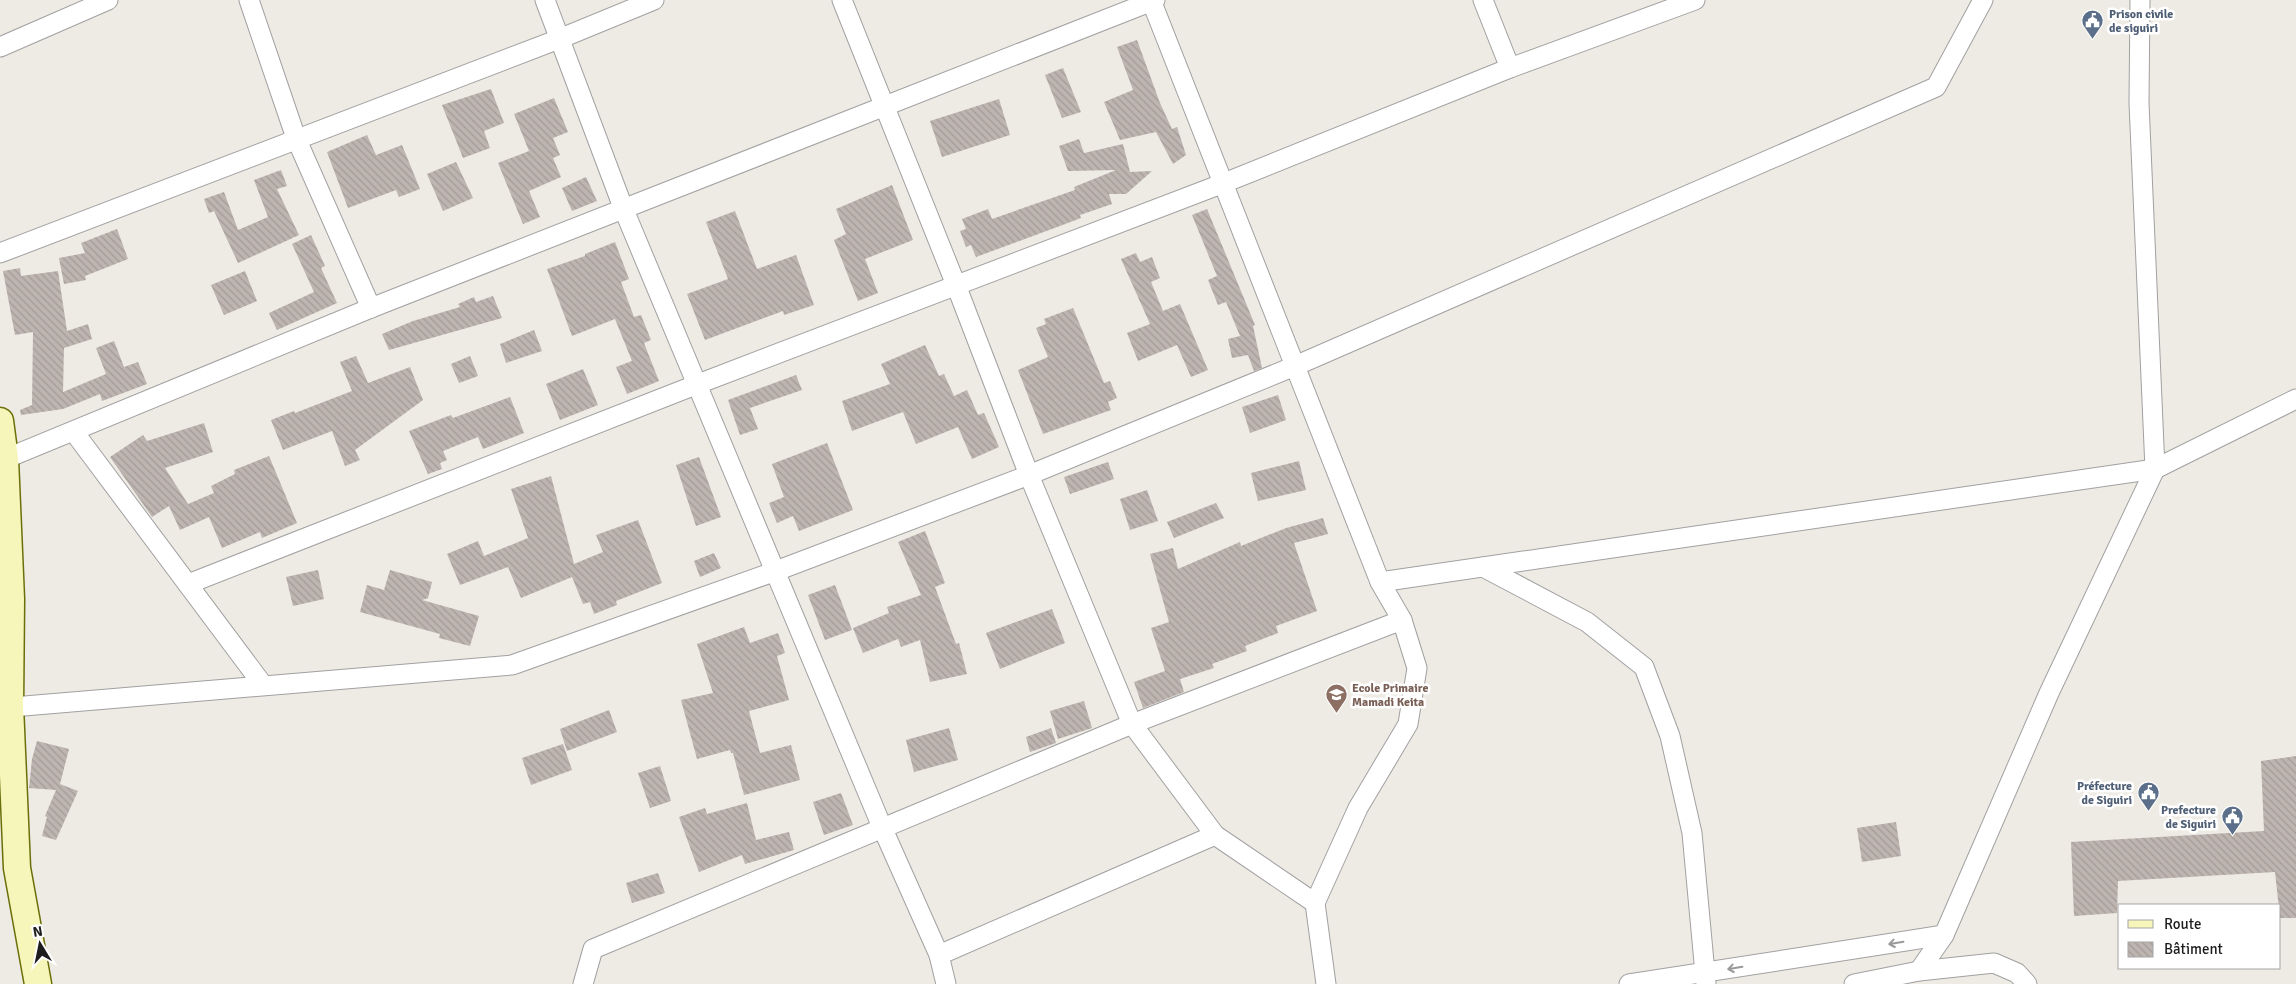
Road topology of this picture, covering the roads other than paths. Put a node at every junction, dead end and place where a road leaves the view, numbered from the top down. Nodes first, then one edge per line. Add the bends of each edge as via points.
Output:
1 (108, 0) edge
2 (249, 0) edge
3 (545, 0) edge
4 (654, 0) edge
5 (842, 0) edge
6 (1153, 0) edge
7 (1482, 0) edge
8 (1695, 0) edge
9 (1983, 0) edge
10 (2140, 0) edge
11 (559, 39) junction
12 (0, 47) edge
13 (1510, 68) junction
14 (883, 107) junction
15 (296, 138) junction
16 (1224, 183) junction
17 (624, 210) junction
18 (0, 253) edge
19 (956, 285) junction
20 (371, 308) junction
21 (1295, 366) junction
22 (698, 384) junction
23 (2296, 399) edge
24 (0, 421) edge
25 (74, 432) junction
26 (2, 460) edge
27 (2155, 469) junction
28 (1029, 475) junction
29 (1483, 567) junction
30 (776, 571) junction
31 (1380, 582) junction
32 (188, 584) junction
33 (1402, 620) junction
34 (263, 684) junction
35 (5, 707) edge
36 (1132, 724) junction
37 (882, 827) junction
38 (1215, 835) junction
39 (8, 869) edge
40 (1315, 903) junction
41 (1944, 935) junction
42 (940, 955) junction
43 (1919, 971) junction
44 (1704, 978) edge
45 (38, 984) edge
46 (582, 984) edge
47 (946, 984) edge
48 (1326, 984) edge
49 (1629, 984) edge
50 (1854, 984) edge
51 (2027, 984) edge

1 - 12 street
2 - 15 street
3 - 11 street
4 - 11 street
5 - 14 street
6 - 14 street
6 - 16 street
7 - 13 street
8 - 13 street
9 - 21 street via 1936,87
10 - 27 street via 2139,103
11 - 15 street
11 - 17 street
13 - 16 street
14 - 17 street
14 - 19 street
15 - 18 street
15 - 20 street
16 - 19 street
16 - 21 street
17 - 20 street
17 - 22 street
19 - 22 street
19 - 28 street
20 - 25 street
21 - 28 street
21 - 31 street
22 - 30 street
22 - 32 street
23 - 27 street
24 - 26 street
25 - 26 street
25 - 32 street
26 - 35 street via 11,599
27 - 29 street
27 - 41 street via 2049,693
28 - 30 street
28 - 36 street
29 - 31 street
29 - 44 street via 1587,622 1644,667 1670,736 1692,833
30 - 34 street via 512,665
30 - 37 street
31 - 33 street
32 - 34 street
33 - 36 street
33 - 40 street via 1417,668 1408,724 1358,808
34 - 35 street
35 - 39 street
36 - 37 street
36 - 38 street
37 - 42 street
37 - 46 street via 593,949
38 - 40 street
38 - 42 street
39 - 45 street
40 - 48 street
41 - 43 street
41 -> 44 street
42 - 47 street
43 - 50 street
43 - 51 street via 1994,963 2016,973
44 - 49 street

